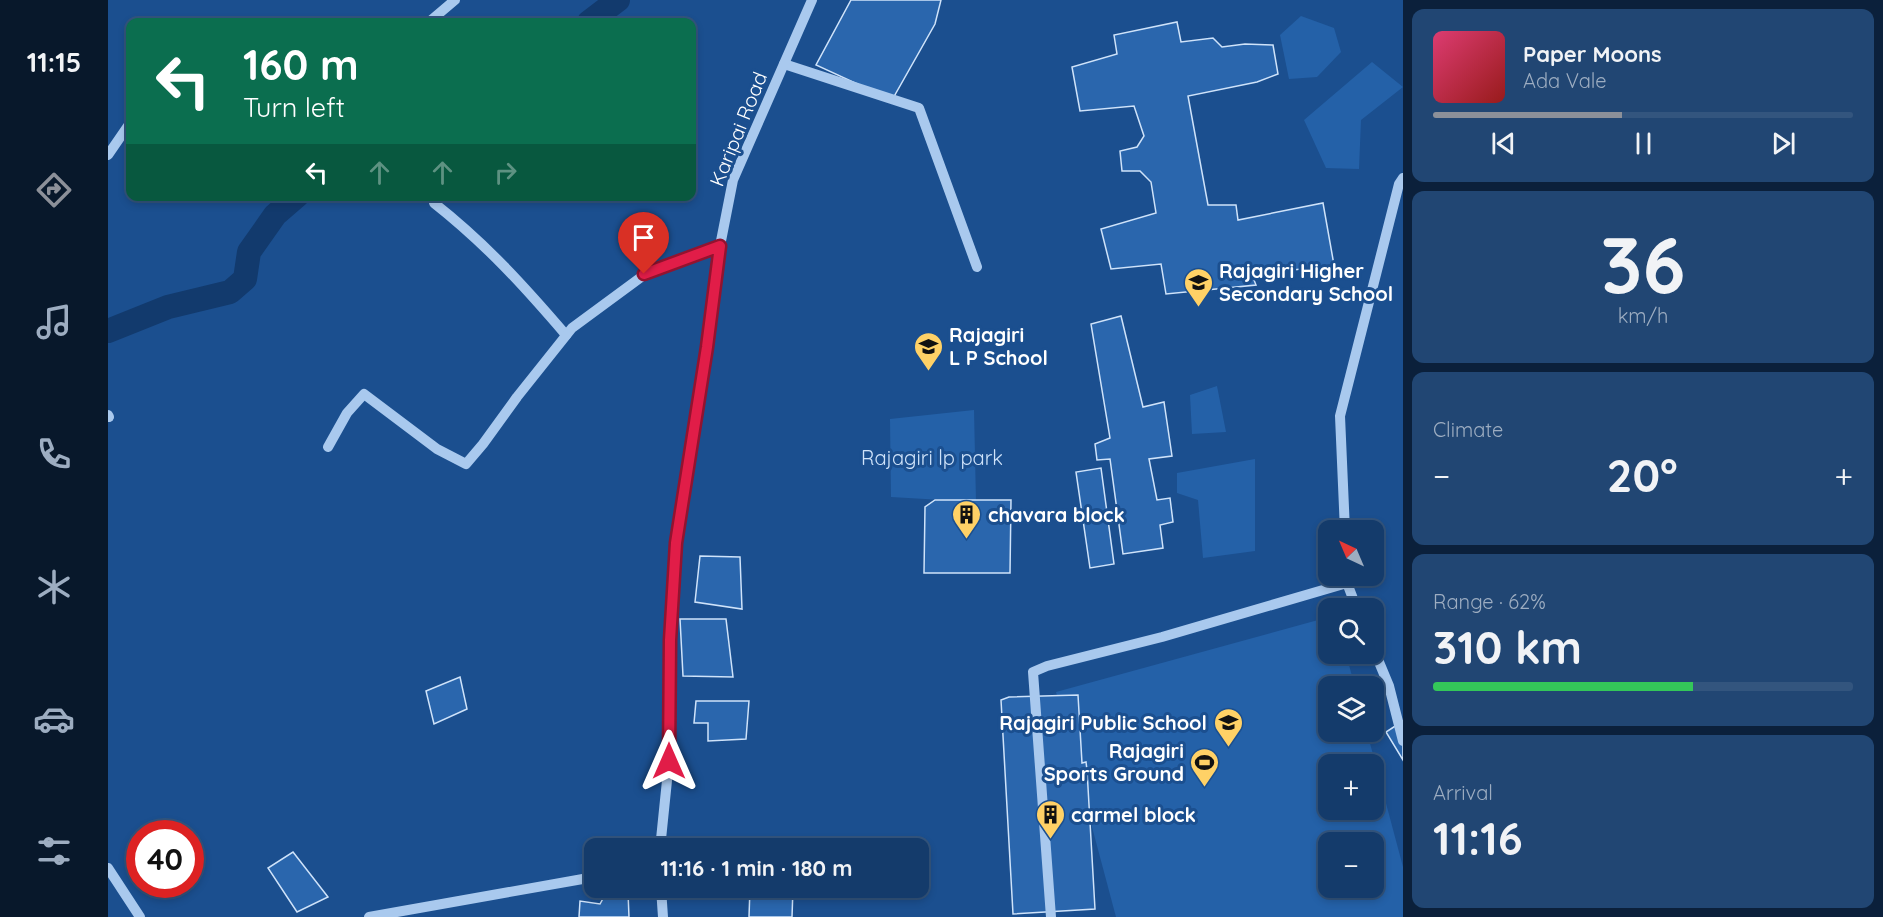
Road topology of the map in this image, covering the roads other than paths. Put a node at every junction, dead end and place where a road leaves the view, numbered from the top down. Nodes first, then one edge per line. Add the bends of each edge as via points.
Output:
1 (455, 0) edge
2 (812, 0) edge
3 (434, 18) edge
4 (784, 64) junction
5 (126, 129) edge
6 (108, 155) edge
7 (1403, 178) edge
8 (435, 202) dead end
9 (720, 246) junction
10 (977, 267) dead end
11 (566, 335) junction
12 (328, 447) dead end
13 (1345, 520) edge
14 (1328, 586) edge
15 (1380, 664) edge
16 (1403, 741) edge
17 (661, 838) edge
18 (108, 868) edge
19 (584, 879) edge
20 (662, 898) edge
21 (140, 917) edge
22 (369, 917) edge
23 (663, 917) edge
24 (1051, 917) edge

1 - 3 street
2 - 4 street, Karipai Road
4 - 9 street, Karipai Road via 733,180
4 - 10 street via 919,108
5 - 6 street
7 - 13 street via 1340,416
8 - 11 street via 517,277
9 - 11 street via 644,274
9 - 17 street, Karipai Road via 676,543 669,761
11 - 12 street via 466,464 437,448 364,394 347,413
14 - 24 street via 1033,672
15 - 16 street
18 - 21 street
19 - 22 street
20 - 23 street

